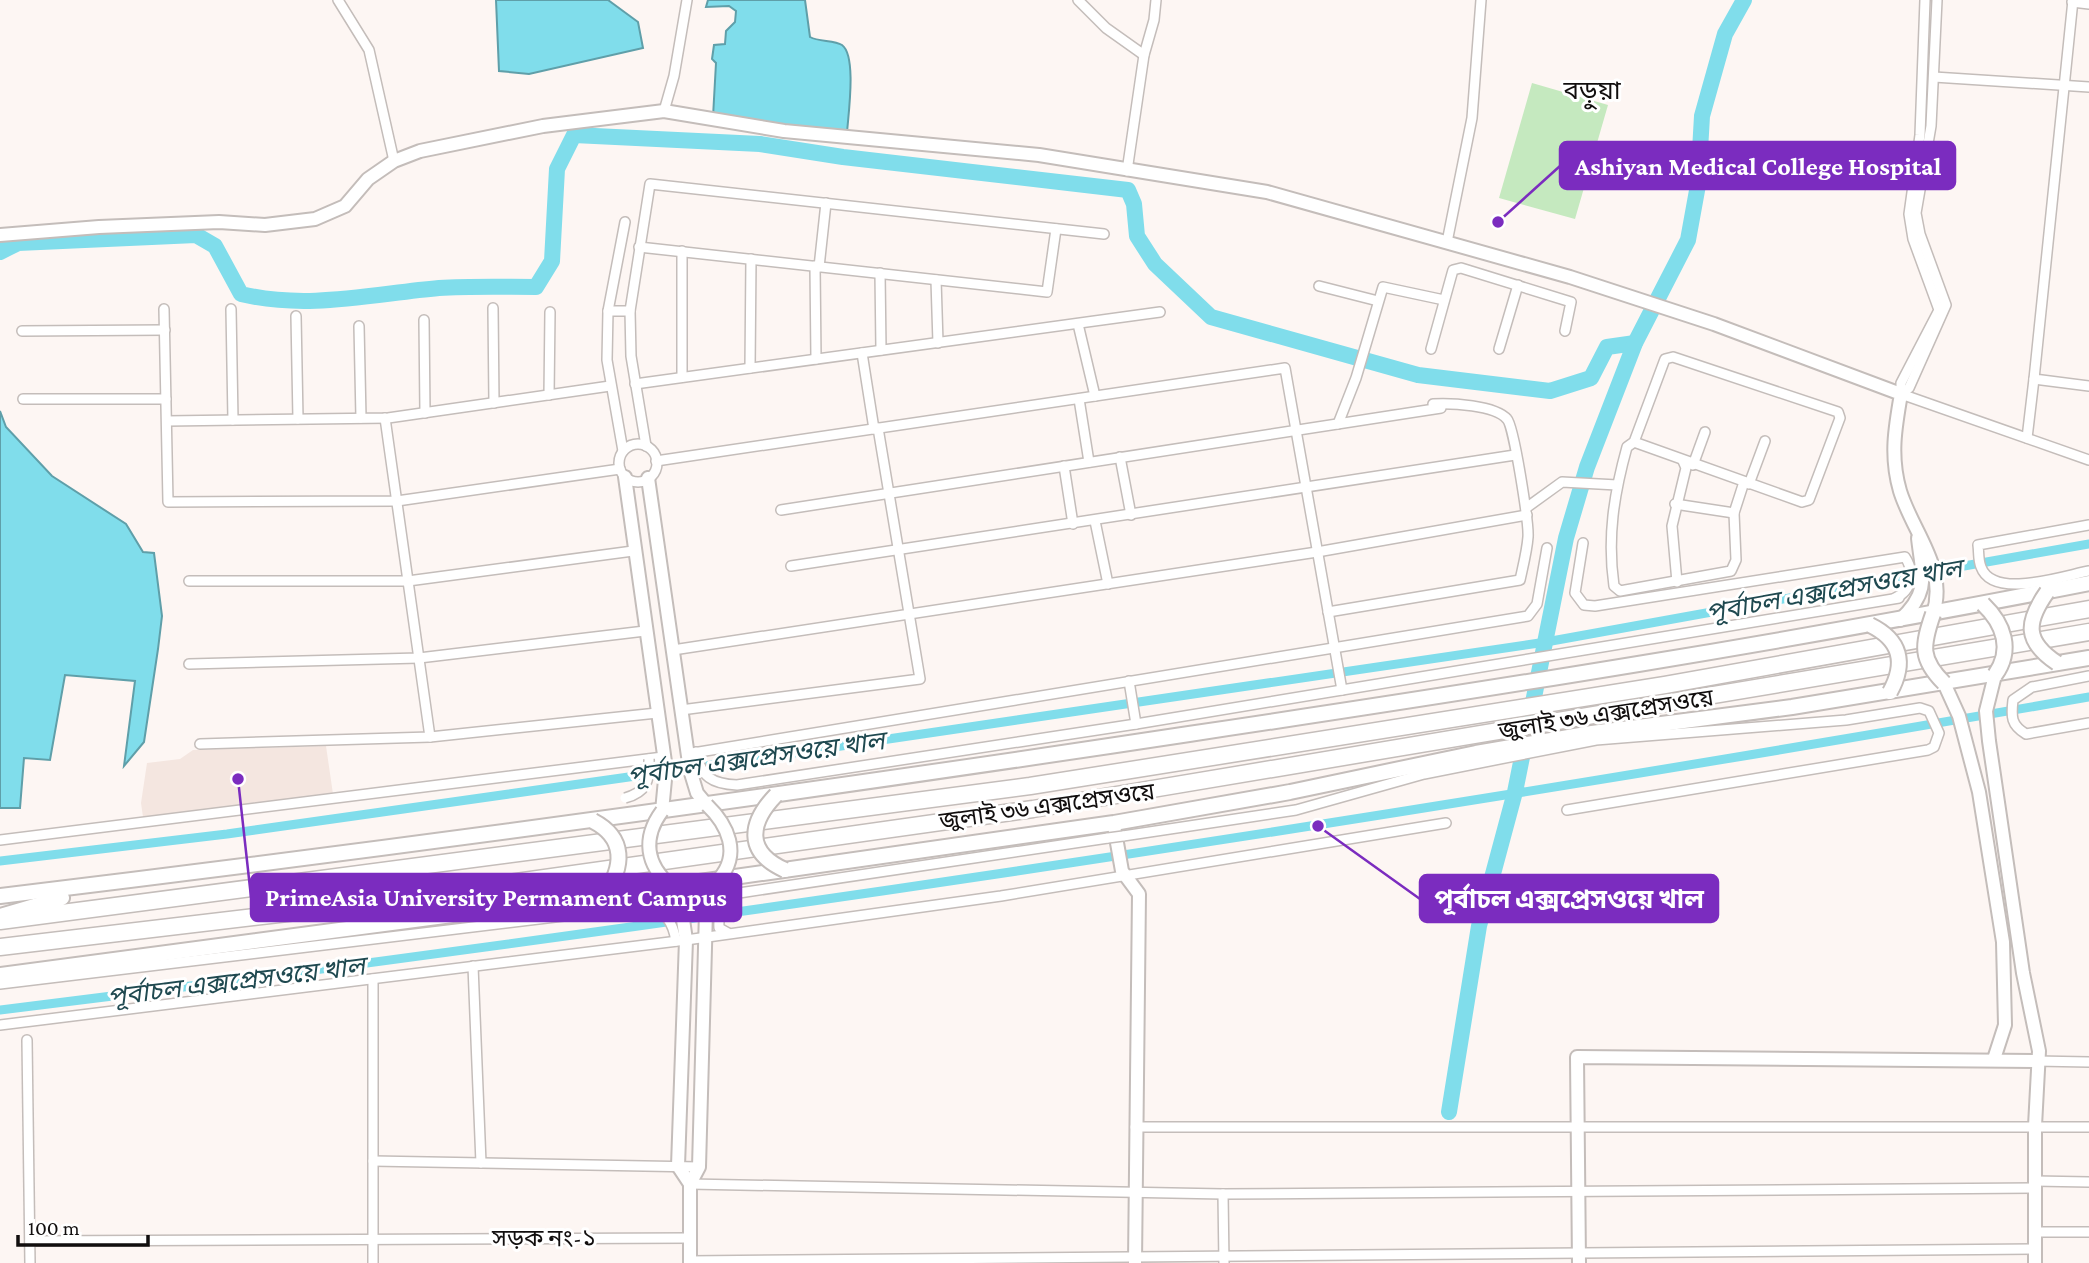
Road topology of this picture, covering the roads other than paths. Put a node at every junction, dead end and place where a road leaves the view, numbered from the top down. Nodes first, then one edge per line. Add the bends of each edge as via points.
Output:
1 (338, 0) edge
2 (687, 0) edge
3 (1079, 0) edge
4 (1156, 0) edge
5 (1481, 0) edge
6 (1926, 0) edge
7 (1937, 0) edge
8 (2072, 1) edge
9 (2089, 4) edge
10 (1144, 55) junction
11 (1934, 77) junction
12 (2063, 84) junction
13 (2089, 87) edge
14 (664, 111) junction
15 (394, 161) junction
16 (1128, 171) junction
17 (826, 203) junction
18 (625, 222) dead end
19 (1056, 229) junction
20 (1104, 234) dead end
21 (0, 235) edge
22 (1447, 242) junction
23 (639, 247) junction
24 (682, 251) junction
25 (751, 259) junction
26 (1926, 260) junction
27 (817, 266) junction
28 (880, 273) junction
29 (936, 279) junction
30 (1518, 285) junction
31 (1319, 286) dead end
32 (1444, 300) junction
33 (1378, 301) junction
34 (493, 308) dead end
35 (164, 309) dead end
36 (231, 309) dead end
37 (608, 311) junction
38 (630, 311) junction
39 (1160, 312) dead end
40 (550, 313) dead end
41 (296, 316) dead end
42 (424, 320) dead end
43 (1078, 324) junction
44 (359, 326) dead end
45 (165, 330) junction
46 (22, 331) dead end
47 (1565, 331) dead end
48 (938, 343) junction
49 (1431, 349) dead end
50 (1499, 349) dead end
51 (881, 350) junction
52 (862, 353) junction
53 (816, 359) junction
54 (750, 368) junction
55 (682, 377) junction
56 (2034, 379) junction
57 (635, 384) junction
58 (610, 386) junction
59 (2089, 386) edge
60 (1901, 394) junction
61 (549, 395) junction
62 (1095, 396) junction
63 (23, 399) dead end
64 (166, 399) junction
65 (1079, 399) junction
66 (494, 403) junction
67 (1440, 408) dead end
68 (425, 413) junction
69 (361, 418) junction
70 (385, 418) junction
71 (298, 419) junction
72 (167, 421) junction
73 (233, 421) junction
74 (1338, 424) junction
75 (1296, 427) junction
76 (876, 429) junction
77 (1705, 432) dead end
78 (2028, 438) junction
79 (1765, 441) dead end
80 (1634, 442) junction
81 (646, 446) junction
82 (623, 450) junction
83 (1515, 455) junction
84 (1120, 457) junction
85 (2089, 460) edge
86 (656, 461) junction
87 (1683, 461) junction
88 (1089, 462) junction
89 (1693, 465) junction
90 (1064, 466) junction
91 (622, 473) junction
92 (648, 478) junction
93 (1747, 483) junction
94 (1617, 485) junction
95 (1306, 489) junction
96 (889, 493) junction
97 (397, 500) junction
98 (1675, 504) junction
99 (780, 510) dead end
100 (1526, 511) junction
101 (1734, 513) junction
102 (1131, 515) junction
103 (1095, 521) junction
104 (1073, 524) junction
105 (2089, 525) edge
106 (1583, 543) dead end
107 (1547, 548) dead end
108 (898, 550) junction
109 (633, 551) junction
110 (1317, 552) junction
111 (1925, 555) junction
112 (791, 566) dead end
113 (2089, 571) edge
114 (189, 581) dead end
115 (408, 581) junction
116 (1677, 582) junction
117 (2089, 583) edge
118 (1108, 584) junction
119 (2047, 592) junction
120 (1899, 598) junction
121 (1983, 604) junction
122 (2089, 609) edge
123 (1328, 612) junction
124 (909, 614) junction
125 (1933, 614) junction
126 (1900, 620) junction
127 (1870, 625) junction
128 (645, 631) junction
129 (2089, 632) edge
130 (1334, 648) junction
131 (673, 650) junction
132 (1571, 656) dead end
133 (419, 658) junction
134 (2089, 658) edge
135 (2057, 663) junction
136 (190, 664) dead end
137 (1995, 675) junction
138 (2089, 676) edge
139 (1129, 681) junction
140 (1944, 683) junction
141 (1342, 690) junction
142 (1890, 692) junction
143 (681, 710) junction
144 (657, 713) junction
145 (2089, 723) edge
146 (1136, 724) junction
147 (1592, 730) junction
148 (430, 737) junction
149 (201, 744) dead end
150 (692, 753) junction
151 (656, 758) junction
152 (1478, 758) junction
153 (776, 795) junction
154 (625, 798) dead end
155 (707, 806) junction
156 (1567, 810) dead end
157 (662, 811) junction
158 (593, 821) junction
159 (1114, 822) junction
160 (1446, 823) dead end
161 (1115, 837) junction
162 (0, 841) edge
163 (785, 870) junction
164 (2009, 872) junction
165 (182, 874) junction
166 (1123, 874) junction
167 (1993, 875) junction
168 (719, 879) junction
169 (671, 886) junction
170 (604, 895) junction
171 (0, 896) edge
172 (0, 916) edge
173 (0, 921) edge
174 (729, 934) junction
175 (707, 936) junction
176 (681, 941) junction
177 (0, 947) edge
178 (473, 966) junction
179 (2, 976) edge
180 (373, 979) junction
181 (0, 1026) edge
182 (27, 1040) dead end
183 (1994, 1059) junction
184 (2036, 1061) junction
185 (2089, 1062) edge
186 (2035, 1126) junction
187 (1135, 1127) junction
188 (1578, 1127) junction
189 (2089, 1127) edge
190 (373, 1161) junction
191 (481, 1163) junction
192 (678, 1166) junction
193 (699, 1167) junction
194 (2089, 1182) edge
195 (690, 1184) junction
196 (2035, 1185) junction
197 (1135, 1191) junction
198 (1578, 1191) junction
199 (1223, 1194) junction
200 (2035, 1232) junction
201 (2089, 1232) edge
202 (690, 1238) junction
203 (373, 1239) junction
204 (30, 1241) junction
205 (2035, 1249) junction
206 (1578, 1257) edge
207 (1135, 1259) edge
208 (1224, 1259) edge
209 (690, 1262) edge
210 (30, 1263) edge
211 (373, 1263) edge
212 (2035, 1263) edge

1 - 15 street via 369,50
2 - 14 street
3 - 10 street via 1106,28
4 - 10 street
5 - 22 street via 1472,118
6 - 26 street via 1920,135 1909,214 1913,239
7 - 11 street
8 - 9 street
8 - 12 street
10 - 16 street
11 - 12 street
11 - 26 street via 1916,213
12 - 13 street
12 - 56 street
14 - 15 street via 543,126 420,151
14 - 16 street via 784,131 1039,155
15 - 21 street via 368,179 345,206 315,219
16 - 22 street via 1267,192
17 - 19 street
17 - 23 street via 650,184
17 - 27 street
18 - 37 street
19 - 20 street
19 - 29 street via 1047,292
22 - 60 street via 1613,290
23 - 24 street
23 - 38 street
24 - 25 street
24 - 55 street
25 - 27 street
25 - 54 street
26 - 60 street via 1939,310 1901,383
27 - 28 street
27 - 53 street
28 - 29 street
28 - 51 street
29 - 48 street
30 - 32 street via 1456,268
30 - 47 street via 1571,302
30 - 50 street
31 - 33 street
32 - 33 street via 1382,287
32 - 49 street
33 - 74 street
34 - 66 street
35 - 45 street
36 - 73 street
37 - 38 street
37 - 58 street
38 - 57 street
39 - 43 street
40 - 61 street
41 - 71 street
42 - 68 street
43 - 48 street
43 - 62 street
44 - 69 street
45 - 46 street
45 - 64 street
48 - 51 street
51 - 52 street
52 - 53 street
52 - 76 street
53 - 54 street
54 - 55 street
55 - 57 street
56 - 59 street
56 - 78 street
57 - 81 street
58 - 61 street
58 - 82 street
60 - 78 street
60 - 111 street via 1893,436 1894,462
61 - 66 street
62 - 65 street
62 - 75 street via 1285,368
63 - 64 street
64 - 72 street
65 - 76 street
65 - 88 street
66 - 68 street
67 - 74 street
68 - 70 street
69 - 70 street
69 - 71 street
70 - 97 street
71 - 73 street
72 - 73 street
72 - 97 street via 168,502
74 - 75 street
75 - 83 street via 1436,404 1462,404 1507,418
75 - 84 street
75 - 95 street
76 - 86 street
76 - 96 street
77 - 89 street
78 - 85 street
79 - 93 street
80 - 87 street
80 - 93 street via 1665,359 1674,357 1838,412 1840,418 1809,500 1802,502
80 - 94 street via 1627,447
81 - 82 street via 636,444
81 - 86 street
82 - 91 street via 619,459
83 - 95 street
83 - 100 street
84 - 88 street
84 - 102 street
86 - 92 street
87 - 89 street
87 - 98 street via 1686,468
88 - 90 street
89 - 93 street
90 - 96 street
90 - 104 street
91 - 92 street via 634,481
91 - 97 street
91 - 109 street
92 - 131 street
93 - 101 street
94 - 100 street via 1562,482
94 - 116 street via 1610,524 1614,586 1620,591
95 - 102 street
95 - 110 street
96 - 99 street
96 - 108 street
97 - 115 street
98 - 101 street
98 - 116 street via 1672,526
100 - 110 street
100 - 123 street via 1528,537 1520,580
101 - 116 street via 1736,560 1731,572
102 - 103 street
103 - 104 street
103 - 118 street
104 - 108 street
105 - 113 street via 1978,545 1986,575 2008,586
106 - 120 street via 1575,593 1584,605 1905,557 1911,579
107 - 130 street via 1537,604 1528,616
108 - 112 street
108 - 124 street
109 - 115 street
109 - 128 street
110 - 118 street
110 - 123 street
111 - 125 street via 1938,599
111 - 126 street via 1918,599
114 - 115 street
115 - 133 street
117 - 119 main road
118 - 124 street
119 - 121 main road
119 - 135 main road, bridge via 2034,612 2031,629 2042,653
120 - 132 street
120 - 141 street
121 - 125 main road
121 - 137 main road, bridge via 1998,620 2005,640 2005,654
122 - 173 highway, জুলাই ৩৬ এক্সপ্রেসওয়ে via 1468,718 1030,786
123 - 130 street
124 - 131 street
124 - 143 street via 920,679
125 - 126 main road
125 - 140 main road, bridge via 1925,651 1932,671
126 - 127 main road
127 - 142 main road, bridge via 1888,635 1898,648 1898,675
127 - 153 main road via 1462,693
128 - 133 street
128 - 144 street
129 - 147 highway, জুলাই ৩৬ এক্সপ্রেসওয়ে
130 - 139 street
130 - 141 street
131 - 143 street
133 - 136 street
133 - 148 street
134 - 135 main road
135 - 137 main road
137 - 140 main road
137 - 164 street via 1986,711
138 - 145 street via 2024,690 2013,700 2011,717 2015,728 2026,734
139 - 146 street
139 - 150 street
140 - 142 main road
140 - 167 street via 1953,699 1979,793
141 - 146 street
142 - 147 main road
143 - 150 street
144 - 148 street
144 - 151 street
146 - 150 street via 737,785 708,779
147 - 152 main road
147 - 156 street via 1846,720 1920,708 1936,721 1938,740 1928,750
147 - 177 highway, জুলাই ৩৬ এক্সপ্রেসওয়ে via 1474,736 1033,809 339,907
148 - 149 street
150 - 155 street via 697,793
151 - 154 street, bridge via 647,786
151 - 157 street via 667,786
151 - 162 street
152 - 159 main road
152 - 161 street via 1296,810
153 - 155 main road
153 - 163 main road, bridge via 756,820 755,834 763,856
155 - 157 main road
155 - 168 street, bridge via 724,824 730,841 729,865
157 - 158 main road
157 - 169 street, bridge via 648,845 657,873
158 - 165 main road
158 - 170 main road, bridge via 612,834 620,852 617,876
159 - 161 street
159 - 163 main road
160 - 166 street
161 - 166 street
161 - 174 street via 732,897 720,909 718,919 719,928
163 - 168 main road
164 - 167 street
164 - 184 street via 2038,1039
165 - 171 main road
165 - 172 main road via 153,886 49,899
166 - 174 street
166 - 187 street via 1139,894
167 - 183 street via 2006,970 2005,1025
168 - 169 main road
168 - 175 street via 708,900
169 - 170 main road
169 - 176 street via 682,914
170 - 179 main road
174 - 175 street
175 - 176 street
175 - 193 street
176 - 178 street
176 - 179 street via 665,915 648,906
176 - 192 street
178 - 180 street
178 - 191 street
180 - 181 street
180 - 190 street
182 - 204 street
183 - 184 street
183 - 188 street via 1577,1057
184 - 185 street
184 - 186 street
186 - 188 street
186 - 189 street
186 - 196 street
187 - 188 street
187 - 197 street
188 - 198 street
190 - 191 street
190 - 203 street
191 - 192 street
192 - 193 street
192 - 195 street
193 - 195 street
194 - 196 street
195 - 197 street
195 - 202 street
196 - 198 street
196 - 200 street
197 - 199 street
197 - 207 street
198 - 199 street
198 - 206 street
199 - 208 street
200 - 201 street
200 - 205 street
202 - 203 street, সড়ক নং-১
202 - 209 street
203 - 204 street, সড়ক নং-১
203 - 211 street
204 - 210 street
205 - 206 street
205 - 212 street
206 - 208 street
207 - 208 street
207 - 209 street

